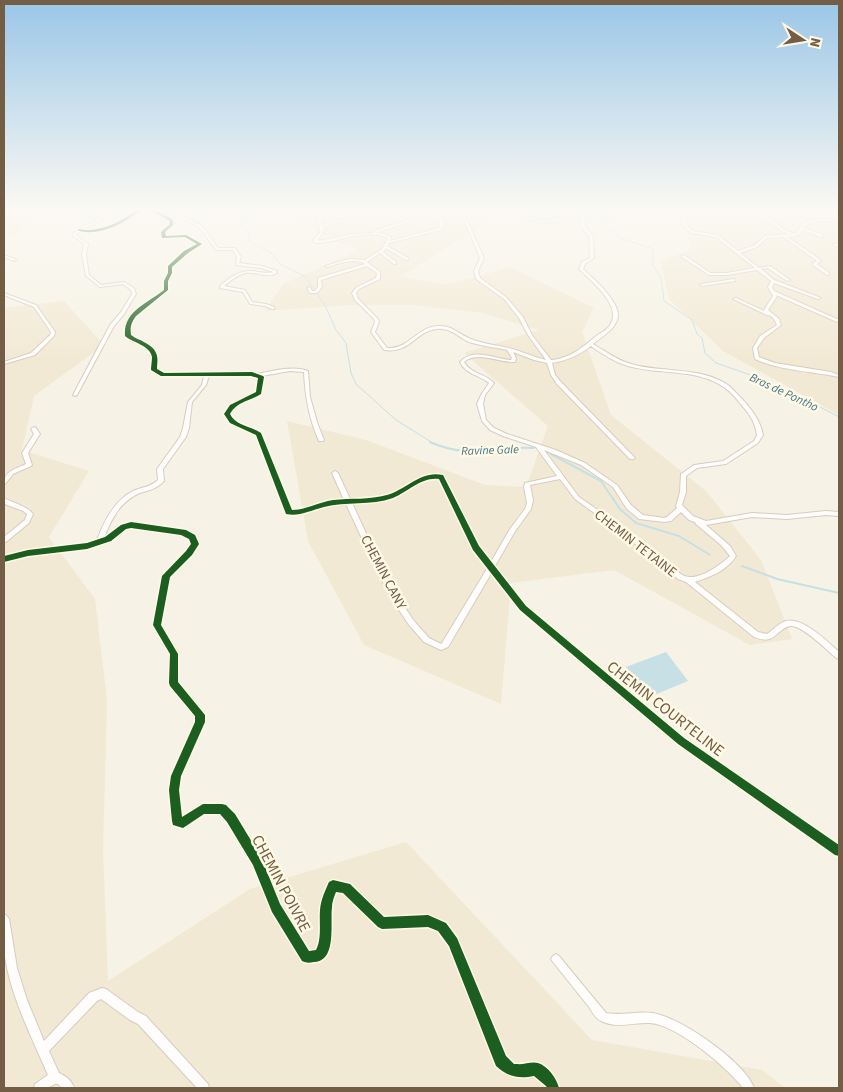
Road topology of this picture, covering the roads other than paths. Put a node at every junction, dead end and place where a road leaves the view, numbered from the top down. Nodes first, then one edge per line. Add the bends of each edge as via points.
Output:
1 (84, 260) edge
2 (177, 260) edge
3 (238, 260) edge
4 (370, 260) edge
5 (390, 260) edge
6 (481, 260) edge
7 (588, 260) edge
8 (690, 260) edge
9 (747, 260) edge
10 (818, 260) edge
11 (366, 263) junction
12 (394, 263) dead end
13 (327, 266) dead end
14 (758, 269) junction
15 (728, 274) junction
16 (828, 274) dead end
17 (734, 280) junction
18 (788, 280) dead end
19 (773, 281) junction
20 (702, 285) dead end
21 (741, 286) dead end
22 (309, 288) dead end
23 (773, 292) junction
24 (4, 294) edge
25 (819, 298) dead end
26 (735, 299) dead end
27 (273, 308) dead end
28 (768, 314) junction
29 (839, 322) edge
30 (592, 345) junction
31 (509, 349) junction
32 (549, 361) junction
33 (4, 363) edge
34 (207, 375) junction
35 (259, 375) junction
36 (839, 376) edge
37 (76, 395) dead end
38 (34, 429) dead end
39 (321, 440) dead end
40 (539, 447) junction
41 (632, 458) dead end
42 (335, 473) dead end
43 (560, 477) junction
44 (4, 482) edge
45 (4, 500) edge
46 (349, 502) junction
47 (680, 509) junction
48 (839, 514) edge
49 (697, 521) junction
50 (4, 540) edge
51 (99, 542) junction
52 (4, 559) edge
53 (492, 567) junction
54 (687, 580) junction
55 (839, 656) edge
56 (839, 851) edge
57 (4, 919) edge
58 (556, 959) dead end
59 (43, 1050) junction
60 (55, 1078) junction
61 (39, 1088) edge
62 (69, 1088) edge
63 (204, 1088) edge
64 (553, 1088) edge
65 (749, 1088) edge

1 - 37 street via 86,275 98,286 124,283 135,292 112,325
2 - 34 street via 172,265 166,290 134,315 126,330 132,340 153,352 158,373 170,376
3 - 27 street via 237,264 276,272 242,273 221,287 244,291 250,303
4 - 11 street
5 - 12 street
6 - 32 street via 476,270 477,277 505,298
7 - 30 street via 581,269 616,311 611,327
8 - 15 street via 706,273
9 - 14 street
10 - 16 street via 814,264
11 - 13 street via 349,260
11 - 22 street via 319,278 320,287 316,292
11 - 31 street via 380,277 356,289 354,296 376,319 374,332 386,349 402,348 424,329 438,327 471,341
14 - 15 street
14 - 18 street via 772,268
14 - 19 street
15 - 17 street
17 - 20 street
17 - 21 street
19 - 23 street via 770,287
19 - 25 street
23 - 28 street via 775,297 766,310
23 - 29 street
24 - 33 street via 34,306 53,332 33,354
26 - 28 street
28 - 36 street via 779,325 762,337 755,352 757,358
30 - 32 street via 566,358
30 - 47 street via 630,365 647,370 682,372 725,385 758,421 760,435 756,442 724,464 696,466 683,475 683,492 678,503
31 - 32 street
31 - 40 street, CHEMIN TETAINE via 514,358 512,361 474,356 464,358 462,365 492,383 481,401 488,426
32 - 41 street via 553,375 564,389
34 - 35 street
34 - 51 street via 204,385 190,402 182,437 160,469 161,481 121,503 106,524
35 - 39 street via 306,371 308,398
35 - 46 street via 262,379 259,393 232,406 228,419 259,434 287,510 296,513 323,504
38 - 44 street via 37,434 25,454 29,465 11,473
40 - 43 street, CHEMIN TETAINE
40 - 47 street, CHEMIN TETAINE via 583,464 609,480 629,507 641,517 669,519
42 - 46 street, CHEMIN CANY
43 - 53 street, CHEMIN CANY via 527,484 529,507
43 - 54 street, CHEMIN TETAINE via 577,498
45 - 50 street via 26,509 30,514
46 - 53 street, CHEMIN COURTELINE via 389,496 430,476 441,477 476,548
46 - 53 street, CHEMIN CANY via 395,599 415,627 436,646 445,644
47 - 49 street
48 - 49 street via 752,515 714,523
49 - 54 street, CHEMIN TETAINE via 727,545 733,556 730,562
51 - 52 street
51 - 64 street, CHEMIN POIVRE via 131,525 183,532 192,537 195,544 166,576 157,625 174,654 173,683 200,715 200,722 176,776 177,821 183,823 203,810 222,809 257,861 276,908 306,957 318,956 324,948 327,901 333,886 346,888 382,923 428,921 442,927 453,942 501,1061 509,1070 536,1069 551,1082
53 - 56 street, CHEMIN COURTELINE via 523,608 674,735
54 - 55 street via 756,635 767,637 787,624 795,624 805,628
57 - 59 street via 12,968 22,1002
58 - 65 street via 603,1017 610,1020 652,1018 661,1021 727,1062
59 - 60 street
59 - 63 street via 93,997 102,993 142,1020
60 - 61 street
60 - 62 street via 63,1080

